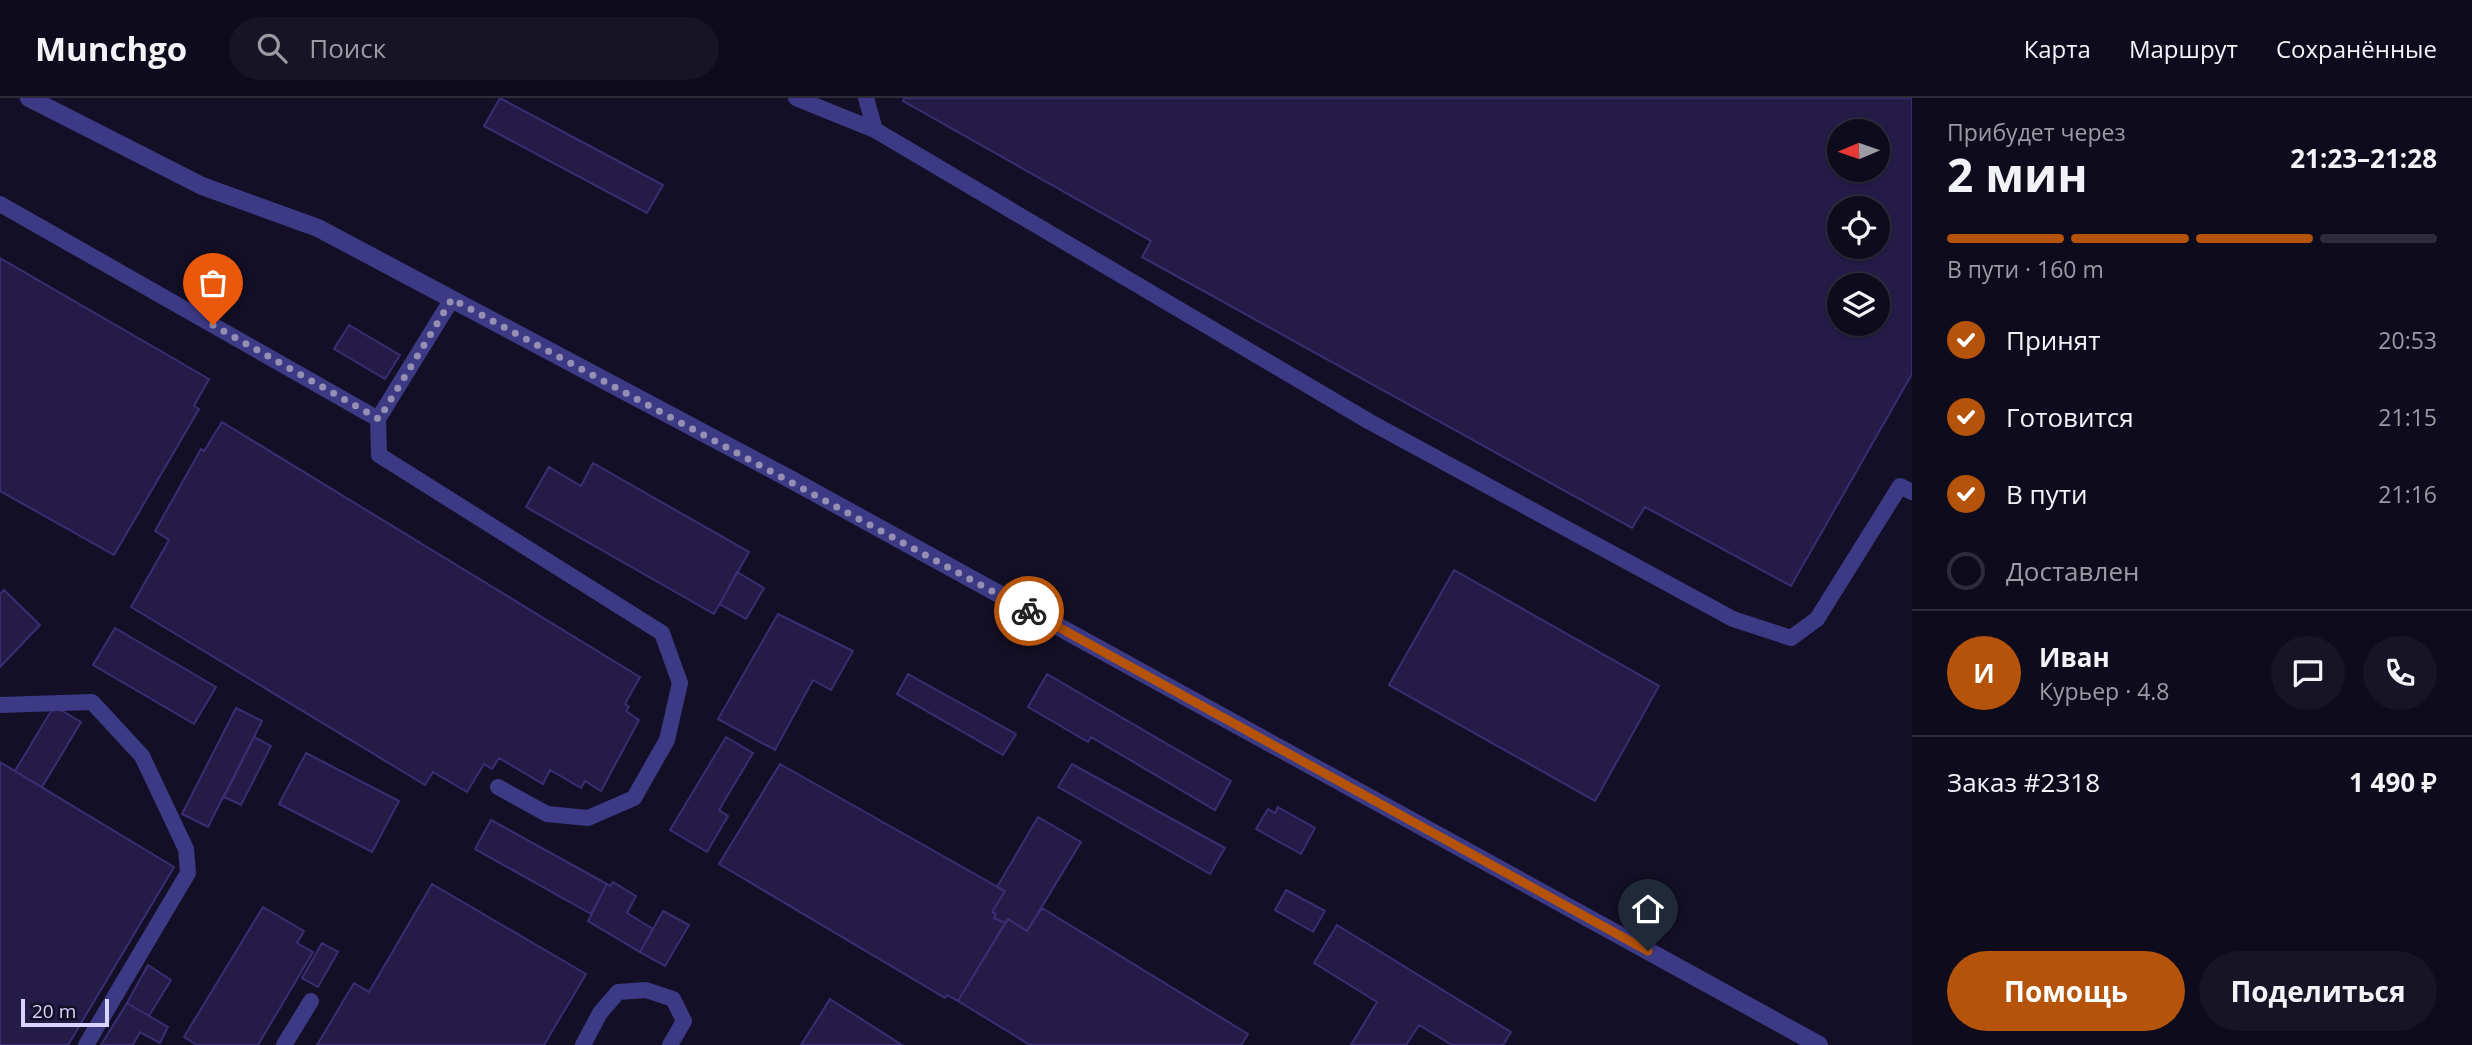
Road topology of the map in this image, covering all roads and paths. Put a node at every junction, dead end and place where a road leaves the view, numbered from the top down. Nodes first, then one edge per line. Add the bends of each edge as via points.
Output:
1 (29, 98) edge
2 (796, 98) edge
3 (866, 98) edge
4 (875, 130) junction
5 (0, 204) edge
6 (452, 299) junction
7 (379, 419) junction
8 (1912, 492) edge
9 (0, 705) edge
10 (498, 787) dead end
11 (311, 1001) dead end
12 (86, 1045) edge
13 (284, 1045) edge
14 (583, 1045) edge
15 (670, 1045) edge
16 (1819, 1045) edge

1 - 6 street via 201,186 318,228
2 - 4 lane
3 - 4 lane
4 - 8 lane via 1370,422 1733,619 1791,638 1817,619 1900,486
5 - 7 lane
6 - 7 lane
6 - 16 street
7 - 10 lane via 379,455 662,633 680,683 667,740 634,798 588,818 547,814
9 - 12 lane via 92,702 142,756 186,849 188,873
11 - 13 lane
14 - 15 lane via 618,992 646,990 673,999 684,1021

